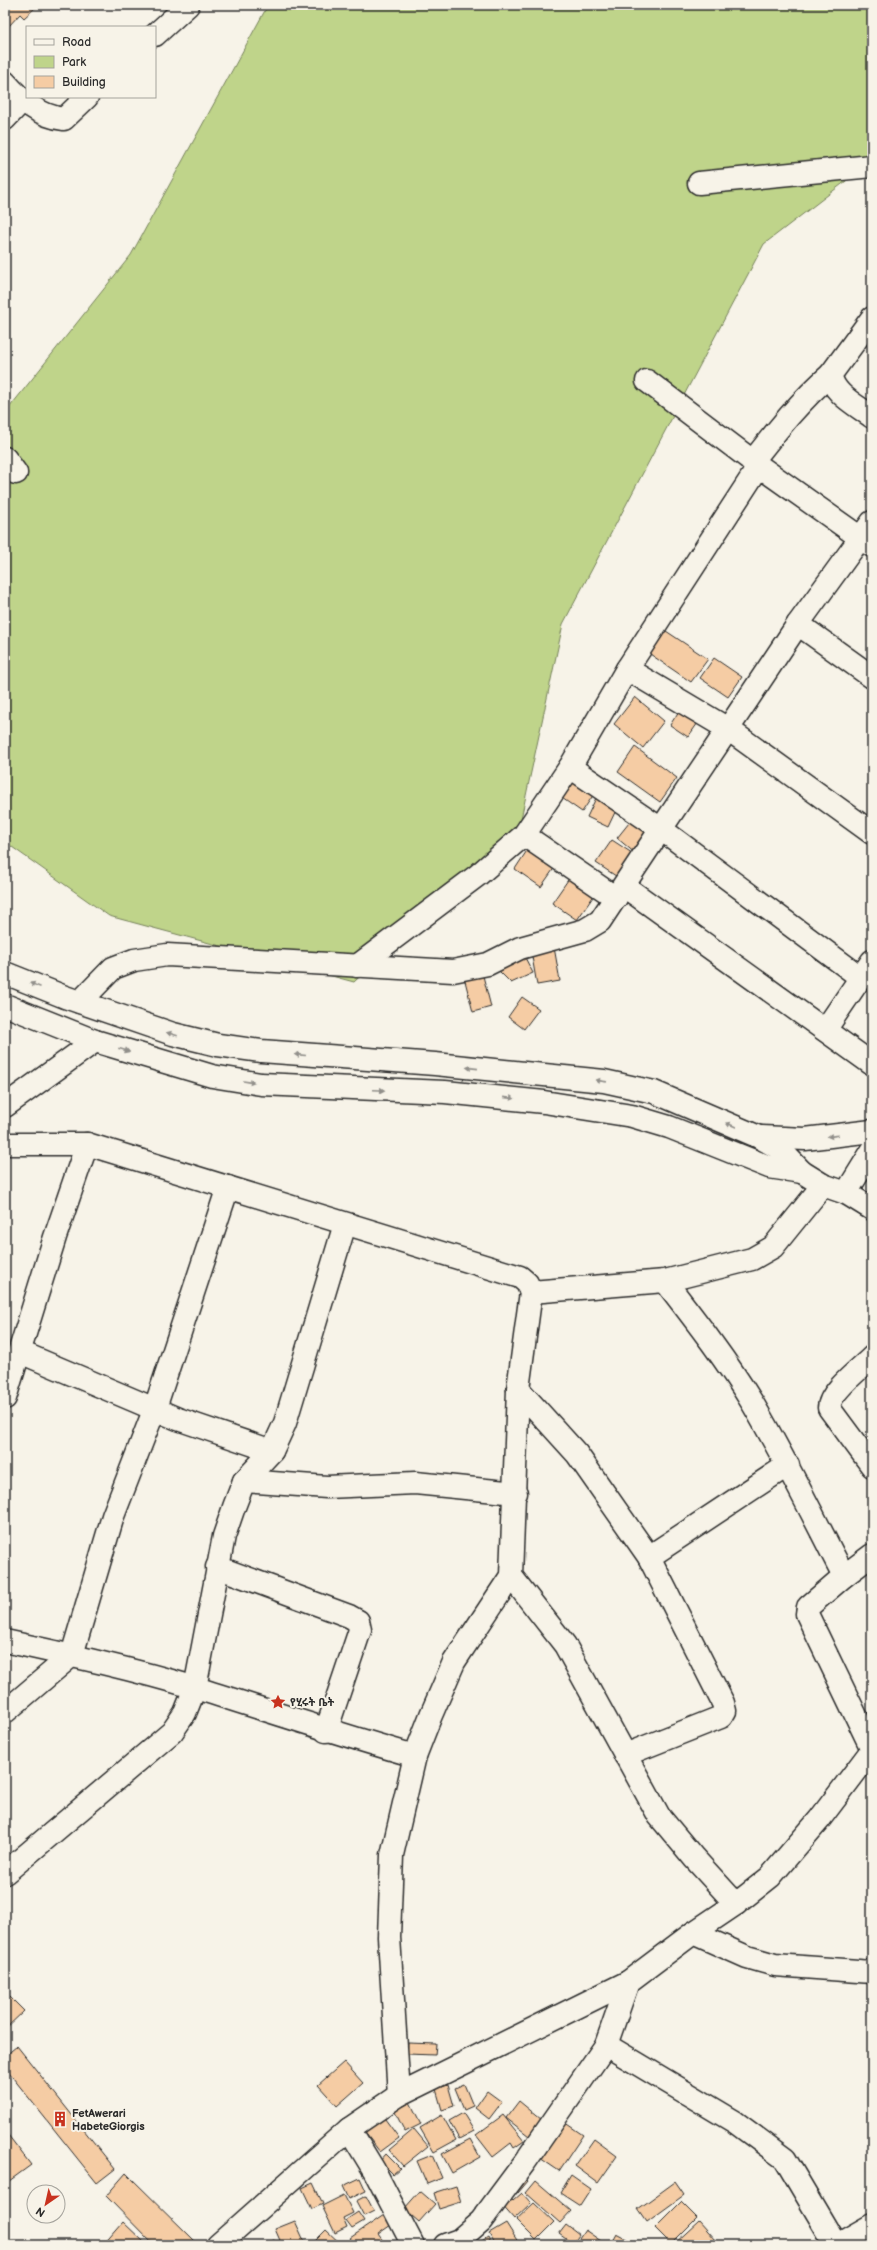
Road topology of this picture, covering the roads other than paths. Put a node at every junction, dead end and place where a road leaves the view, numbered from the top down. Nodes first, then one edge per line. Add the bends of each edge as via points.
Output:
1 (188, 5) edge
2 (156, 34) edge
3 (5, 82) edge
4 (86, 98) edge
5 (22, 101) junction
6 (5, 119) edge
7 (872, 166) edge
8 (699, 183) dead end
9 (872, 318) edge
10 (831, 374) junction
11 (647, 381) dead end
12 (872, 417) edge
13 (756, 464) junction
14 (868, 535) edge
15 (798, 624) junction
16 (627, 669) junction
17 (872, 677) edge
18 (728, 729) junction
19 (570, 767) junction
20 (869, 824) edge
21 (661, 829) junction
22 (524, 835) junction
23 (620, 892) junction
24 (357, 966) junction
25 (866, 969) edge
26 (5, 973) edge
27 (72, 1000) junction
28 (5, 1005) edge
29 (824, 1030) junction
30 (94, 1041) junction
31 (334, 1057) junction
32 (872, 1064) edge
33 (333, 1088) junction
34 (5, 1106) edge
35 (872, 1131) edge
36 (759, 1137) junction
37 (5, 1144) edge
38 (87, 1144) junction
39 (872, 1151) edge
40 (802, 1172) junction
41 (823, 1185) junction
42 (228, 1187) junction
43 (846, 1193) junction
44 (872, 1210) edge
45 (345, 1224) junction
46 (665, 1281) junction
47 (531, 1292) junction
48 (20, 1352) junction
49 (872, 1357) edge
50 (518, 1390) junction
51 (5, 1398) edge
52 (155, 1408) junction
53 (272, 1451) junction
54 (788, 1465) junction
55 (872, 1466) edge
56 (244, 1481) junction
57 (516, 1493) junction
58 (872, 1555) edge
59 (649, 1557) junction
60 (218, 1567) junction
61 (511, 1576) junction
62 (844, 1576) junction
63 (5, 1641) edge
64 (72, 1655) junction
65 (195, 1688) junction
66 (5, 1712) edge
67 (326, 1731) junction
68 (872, 1750) edge
69 (625, 1755) junction
70 (415, 1756) junction
71 (5, 1872) edge
72 (736, 1904) junction
73 (693, 1933) junction
74 (872, 1972) edge
75 (628, 1982) junction
76 (606, 2045) junction
77 (399, 2095) junction
78 (349, 2129) junction
79 (872, 2225) edge
80 (218, 2245) edge
81 (413, 2245) edge
82 (445, 2245) edge
83 (836, 2245) edge

1 - 2 street
3 - 5 street
4 - 5 street via 64,119 50,117
5 - 6 street
7 - 8 street
9 - 10 street
10 - 12 street via 831,383 837,390
10 - 13 street via 783,421
11 - 13 street
13 - 14 street
13 - 16 street
14 - 15 street
15 - 17 street
15 - 18 street
16 - 18 street
16 - 19 street
18 - 20 street
18 - 21 street
19 - 21 street
19 - 22 street
21 - 23 street
21 - 25 street
22 - 23 street
22 - 24 street via 478,875
23 - 24 street via 600,921 585,930 520,948 488,964 453,971
23 - 29 street
24 - 27 street via 167,955 134,960 113,968
25 - 29 street
27 -> 26 street
31 -> 27 street via 260,1052 218,1045 173,1034
28 - 30 street
29 - 32 street
30 -> 33 street via 212,1076 261,1084
30 - 34 street
31 - 33 street
36 -> 31 street via 654,1092 604,1081
33 -> 40 street via 445,1092 544,1102 632,1116 669,1127 769,1167
35 -> 36 street via 805,1139
36 - 40 street via 779,1148
37 - 38 street
38 - 42 street
38 - 48 street
39 - 43 street
40 - 41 street
41 - 43 street
41 - 46 street via 774,1247 752,1260
42 - 45 street
42 - 52 street
43 - 44 street
45 - 47 street via 520,1277 527,1283
45 - 53 street via 285,1423
46 - 47 street
46 - 54 street via 712,1343 752,1403
47 - 50 street
48 - 51 street
48 - 52 street
49 - 55 street via 835,1394 829,1402 829,1408
50 - 57 street
50 - 59 street via 577,1454
52 - 53 street via 178,1419
52 - 64 street via 113,1516
53 - 56 street
54 - 59 street
54 - 62 street
56 - 57 street via 327,1487 415,1483
56 - 60 street via 224,1536
57 - 61 street
58 - 62 street
59 - 69 street via 725,1711 721,1717
60 - 65 street
60 - 67 street via 358,1621 360,1630
61 - 69 street via 565,1645
61 - 70 street via 454,1662
62 - 68 street via 808,1607 808,1619
63 - 64 street
64 - 65 street
64 - 66 street
65 - 67 street
65 - 71 street via 185,1713 172,1732
67 - 70 street
68 - 72 street via 819,1820 770,1876
69 - 72 street via 659,1816
70 - 77 street via 392,1855 389,1937
72 - 73 street
73 - 74 street via 747,1957 775,1965
73 - 75 street
75 - 76 street
75 - 77 street
76 - 82 street via 481,2222 459,2240
76 - 83 street via 735,2122 785,2159
77 - 78 street
78 - 80 street
78 - 81 street via 374,2170
79 - 83 street

